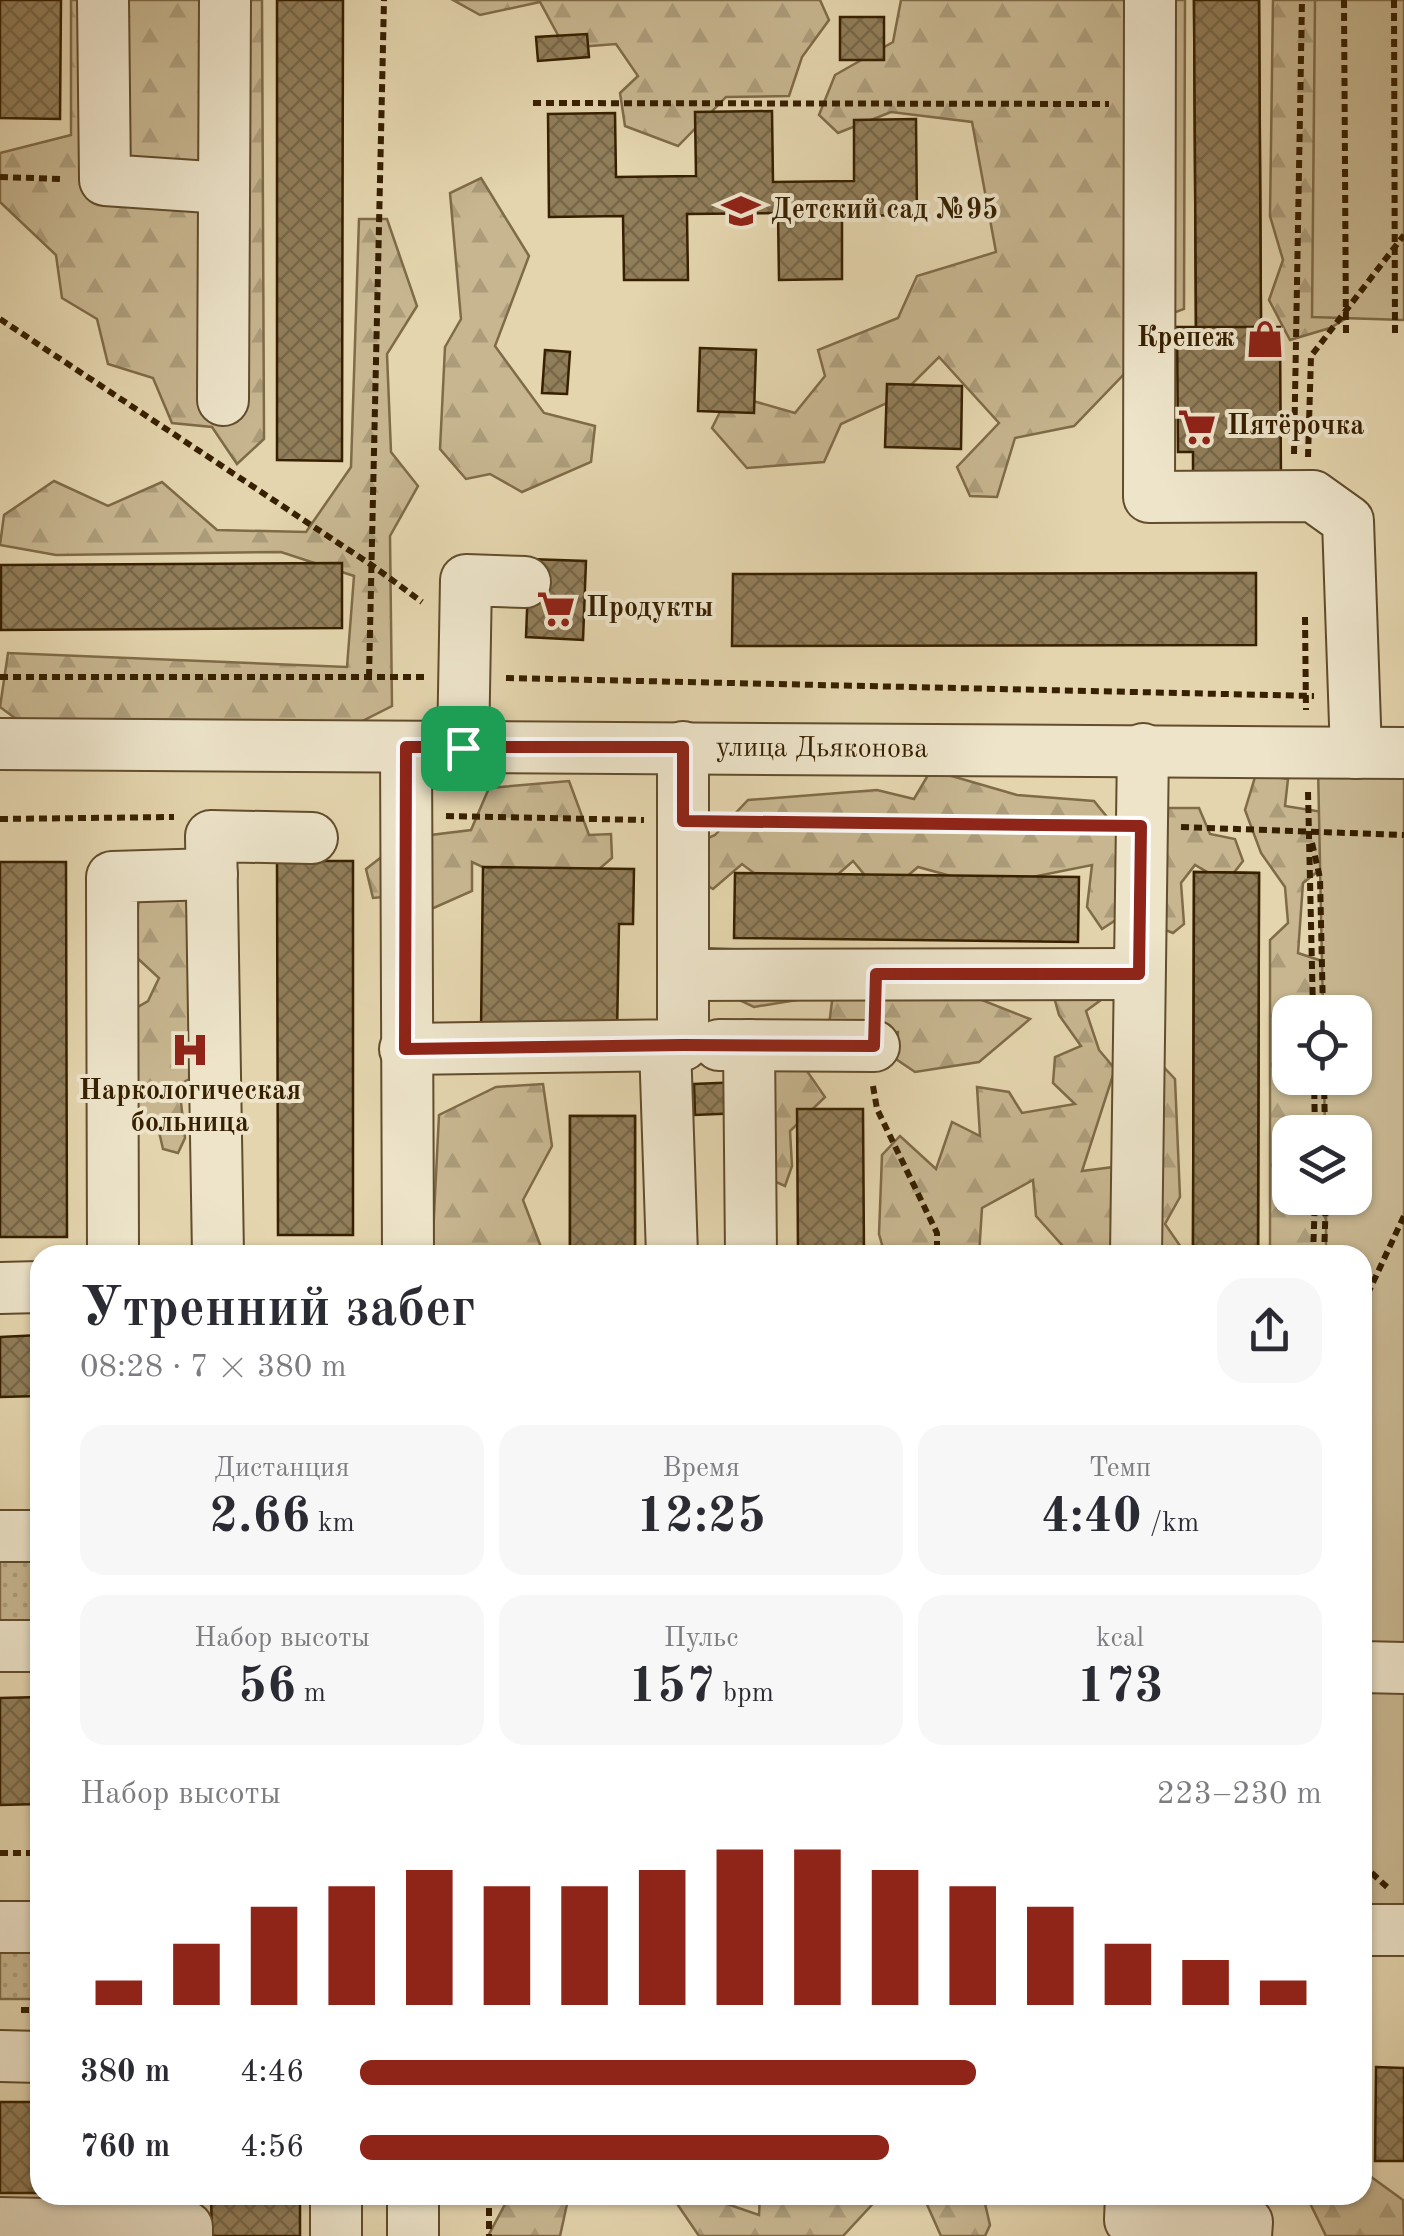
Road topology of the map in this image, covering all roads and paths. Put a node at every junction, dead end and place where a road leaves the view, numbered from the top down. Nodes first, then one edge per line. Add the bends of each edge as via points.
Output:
1 (103, 0) edge
2 (225, 0) edge
3 (384, 0) edge
4 (1150, 0) edge
5 (1302, 0) edge
6 (1344, 0) edge
7 (1394, 0) edge
8 (533, 103) dead end
9 (1150, 104) junction
10 (0, 177) edge
11 (104, 180) junction
12 (224, 188) junction
13 (1404, 234) edge
14 (1395, 246) junction
15 (1346, 309) junction
16 (0, 318) edge
17 (1395, 335) dead end
18 (1346, 336) dead end
19 (223, 400) dead end
20 (1300, 496) junction
21 (373, 566) junction
22 (525, 582) dead end
23 (1305, 606) dead end
24 (464, 655) junction
25 (369, 677) junction
26 (0, 678) edge
27 (0, 744) edge
28 (406, 747) junction
29 (683, 747) junction
30 (463, 748) junction
31 (1144, 750) junction
32 (1380, 753) edge
33 (1308, 784) dead end
34 (405, 815) junction
35 (683, 821) junction
36 (1141, 826) junction
37 (1309, 832) junction
38 (1404, 835) edge
39 (312, 838) dead end
40 (212, 874) junction
41 (1139, 974) junction
42 (683, 975) junction
43 (1312, 995) edge
44 (1323, 995) edge
45 (674, 1045) junction
46 (749, 1045) junction
47 (874, 1046) joint
48 (405, 1049) junction
49 (750, 1134) junction
50 (668, 1135) junction
51 (1315, 1215) edge
52 (1325, 1215) edge
53 (1404, 1216) edge
54 (113, 1245) edge
55 (218, 1245) edge
56 (408, 1245) edge
57 (672, 1245) edge
58 (751, 1245) edge
59 (936, 1245) edge
60 (1136, 1245) edge
61 (1314, 1245) edge
62 (1324, 1245) edge
63 (1372, 1285) edge
64 (30, 1287) edge
65 (0, 1288) edge
66 (0, 1536) edge
67 (30, 1536) edge
68 (0, 1646) edge
69 (30, 1646) edge
70 (1372, 1667) edge
71 (1404, 1668) edge
72 (0, 1853) edge
73 (30, 1853) edge
74 (0, 1927) edge
75 (30, 1927) edge
76 (1372, 1930) edge
77 (1404, 1930) edge
78 (0, 2056) edge
79 (30, 2056) edge
80 (336, 2205) edge
81 (413, 2205) edge
82 (489, 2205) edge
83 (1131, 2205) edge
84 (0, 2223) edge
85 (187, 2236) edge
86 (336, 2236) edge
87 (413, 2236) edge
88 (489, 2236) edge
89 (1246, 2236) edge

1 - 11 street
2 - 12 street
3 - 21 path
4 - 9 street
5 - 20 path
6 - 15 path
7 - 14 path
8 - 9 path
9 - 20 street via 1149,497
10 - 11 path
11 - 12 street
12 - 19 street
13 - 14 path
14 - 15 path
14 - 17 path
15 - 18 path
15 - 20 path via 1311,356
16 - 21 path
20 - 32 street via 1313,496 1348,521
21 - 24 path
21 - 25 path
22 - 24 street via 466,580
23 - 24 path via 1306,695
24 - 25 path
24 - 30 street
25 - 26 path
27 - 28 street, улица Дьяконова
28 - 30 street, улица Дьяконова
28 - 34 street
29 - 30 street, улица Дьяконова
29 - 31 street, улица Дьяконова
29 - 35 street
31 - 32 street, улица Дьяконова
31 - 36 street
33 - 37 path
34 - 35 path
34 - 48 street
35 - 36 path
35 - 42 street
36 - 37 path
36 - 41 street
37 - 38 path
37 - 43 path
37 - 44 path via 1320,878
39 - 40 street via 211,836
40 - 54 street via 112,877
40 - 55 street
41 - 42 street
41 - 60 street
42 - 45 street
45 - 46 street
45 - 48 street
45 - 50 street
46 - 47 street
46 - 49 street
47 - 59 path via 877,1110 937,1233
48 - 56 street
49 - 50 street
49 - 58 street
50 - 57 street
51 - 61 path
52 - 62 path
53 - 63 path
64 - 65 street
66 - 67 street
68 - 69 street
70 - 71 street
72 - 73 path
74 - 75 street
76 - 77 street
78 - 79 street
80 - 86 street
81 - 87 street
82 - 88 path
83 - 89 street via 1130,2220 1247,2222
84 - 85 street via 187,2228

